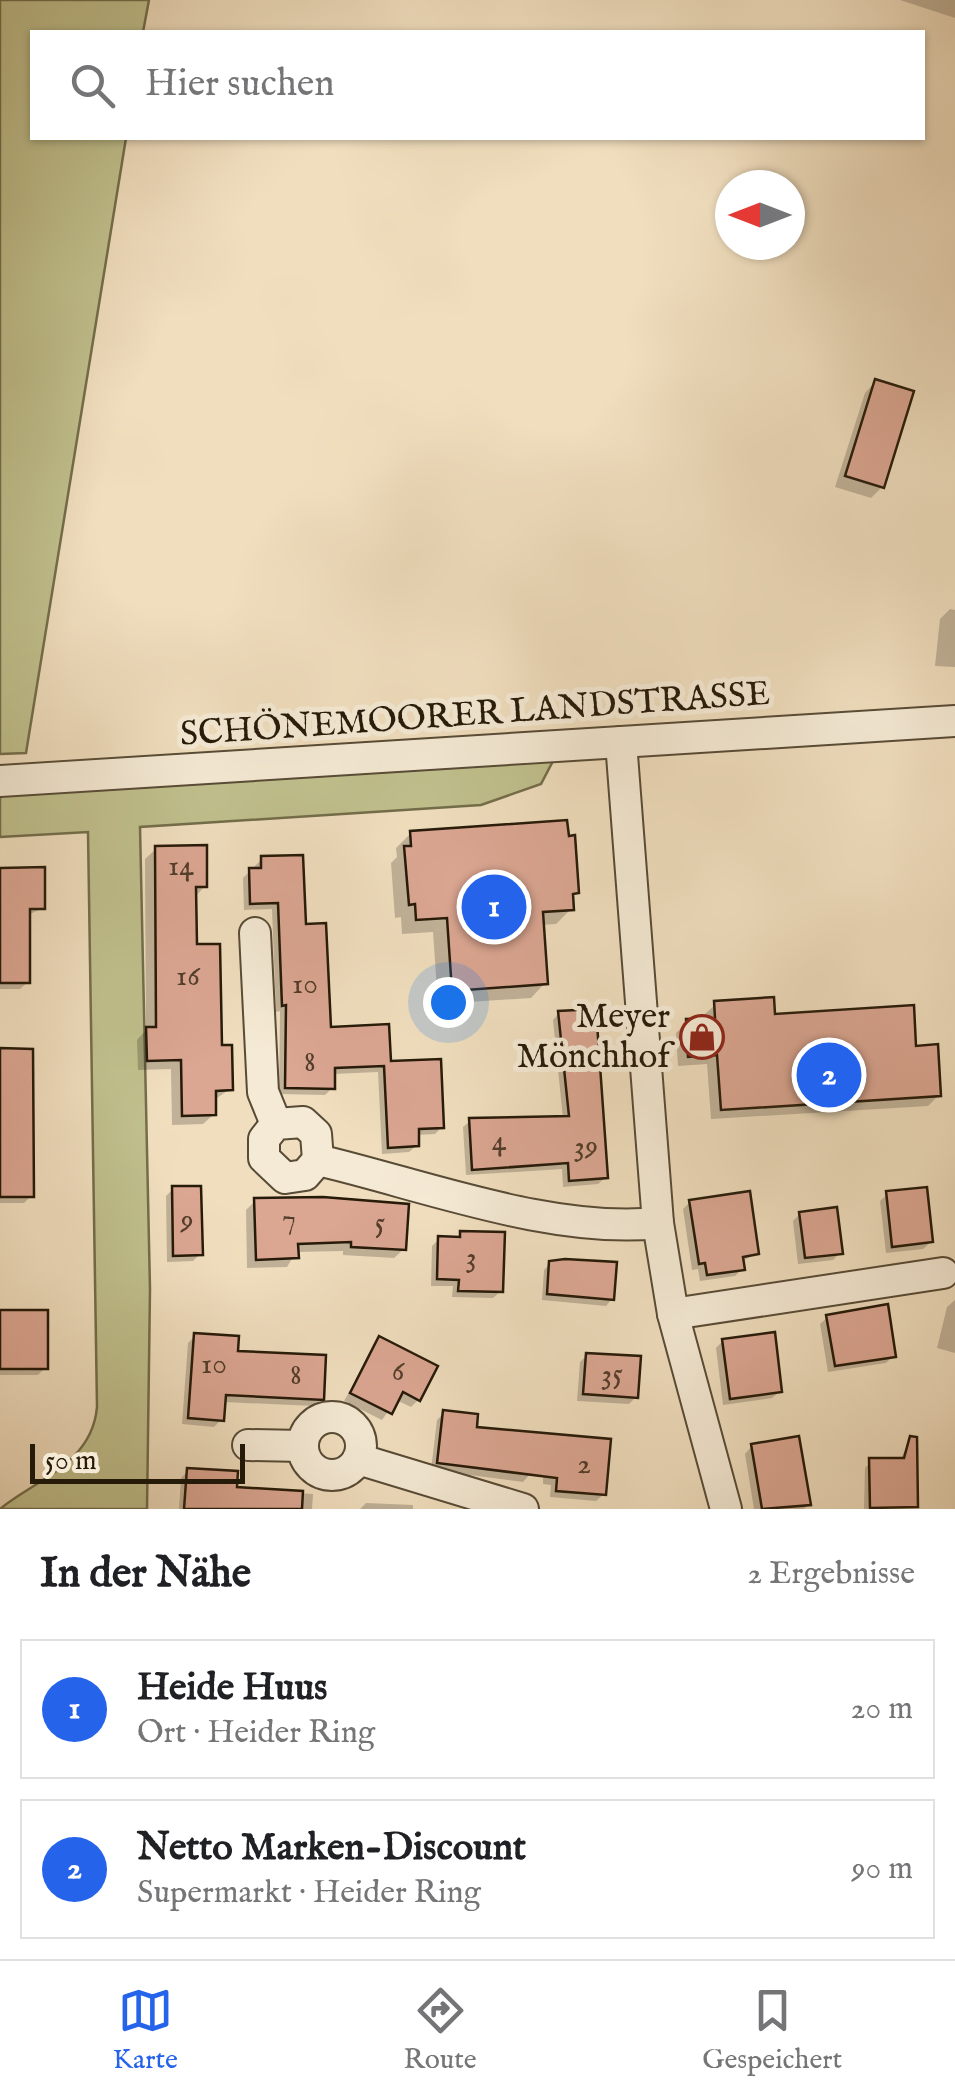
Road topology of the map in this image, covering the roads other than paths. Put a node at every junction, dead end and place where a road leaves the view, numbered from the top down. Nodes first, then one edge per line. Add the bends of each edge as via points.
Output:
1 (955, 721) edge
2 (621, 742) junction
3 (0, 781) edge
4 (255, 933) dead end
5 (276, 1124) junction
6 (318, 1160) junction
7 (658, 1224) junction
8 (943, 1272) dead end
9 (673, 1314) junction
10 (248, 1445) dead end
11 (304, 1446) junction
12 (358, 1459) junction
13 (720, 1508) edge
14 (522, 1509) edge

1 - 2 street, SCHÖNEMOORER LANDSTRASSE
2 - 3 street, SCHÖNEMOORER LANDSTRASSE
2 - 7 street
4 - 5 street via 264,1092
5 - 6 street via 294,1120 310,1127 320,1142
5 - 6 street via 262,1148 276,1174 296,1178
6 - 7 street via 547,1218
7 - 9 street
8 - 9 street
9 - 13 street
10 - 11 street
11 - 12 street via 310,1464 326,1475 345,1472
11 - 12 street via 316,1422 334,1418 357,1432
12 - 14 street

